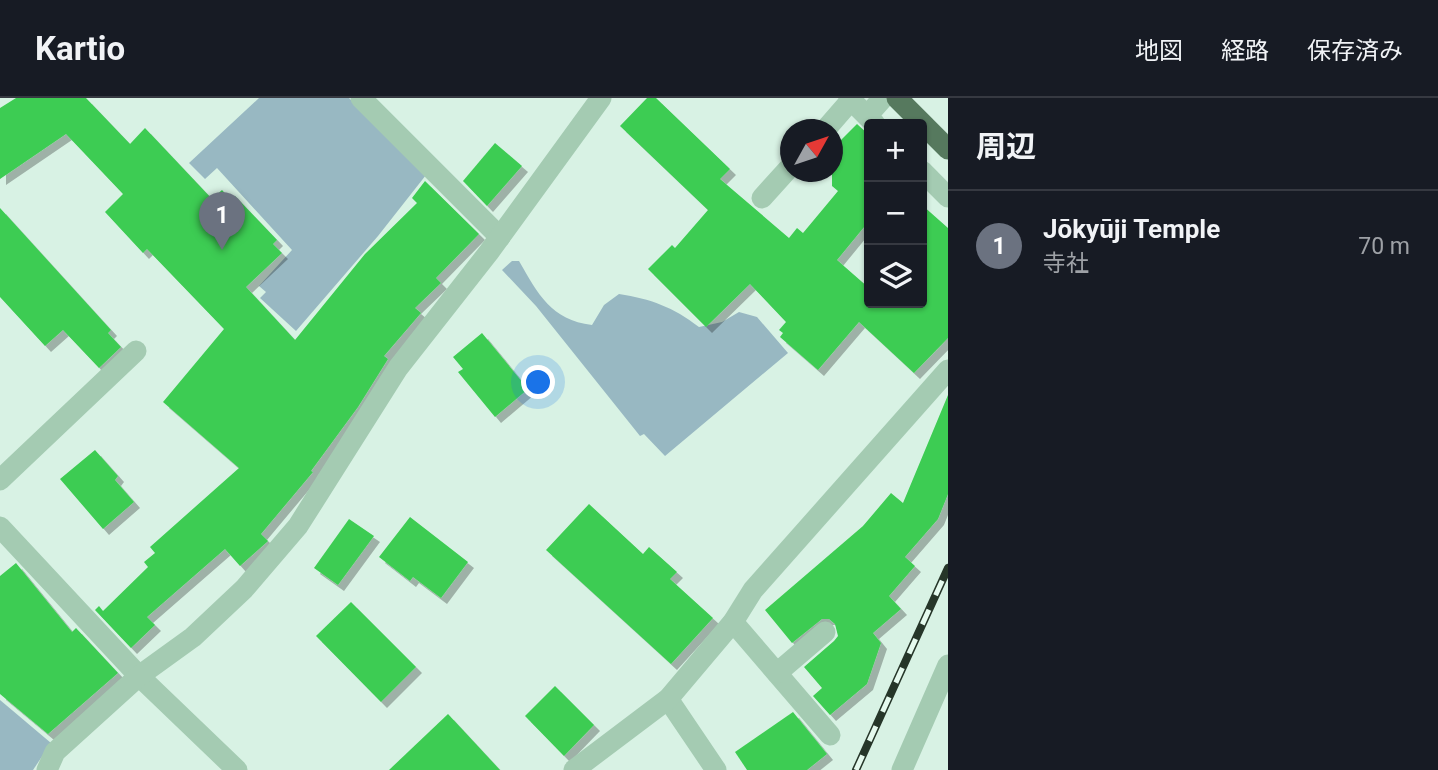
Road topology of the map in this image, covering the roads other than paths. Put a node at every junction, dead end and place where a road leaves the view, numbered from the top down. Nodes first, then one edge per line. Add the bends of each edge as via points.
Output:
1 (361, 98) edge
2 (601, 98) edge
3 (883, 98) edge
4 (897, 98) edge
5 (850, 99) edge
6 (833, 119) edge
7 (870, 119) edge
8 (872, 119) edge
9 (948, 149) edge
10 (927, 176) edge
11 (780, 178) edge
12 (948, 197) edge
13 (762, 198) dead end
14 (500, 237) junction
15 (136, 351) dead end
16 (948, 370) edge
17 (0, 480) edge
18 (0, 529) edge
19 (733, 622) junction
20 (825, 632) dead end
21 (948, 665) edge
22 (777, 673) junction
23 (139, 676) junction
24 (668, 699) junction
25 (830, 736) dead end
26 (47, 770) edge
27 (237, 770) edge
28 (574, 770) edge
29 (716, 770) edge
30 (902, 770) edge

1 - 14 street
2 - 14 street
3 - 8 street
4 - 9 main road
5 - 6 street
5 - 7 street
10 - 12 street
11 - 13 street
14 - 23 street via 398,368 298,526 244,589 193,637
15 - 17 street
16 - 19 street via 753,590
18 - 23 street
19 - 22 street
19 - 24 street
20 - 22 street
21 - 30 street
22 - 25 street
23 - 26 street via 55,752
23 - 27 street
24 - 28 street
24 - 29 street

